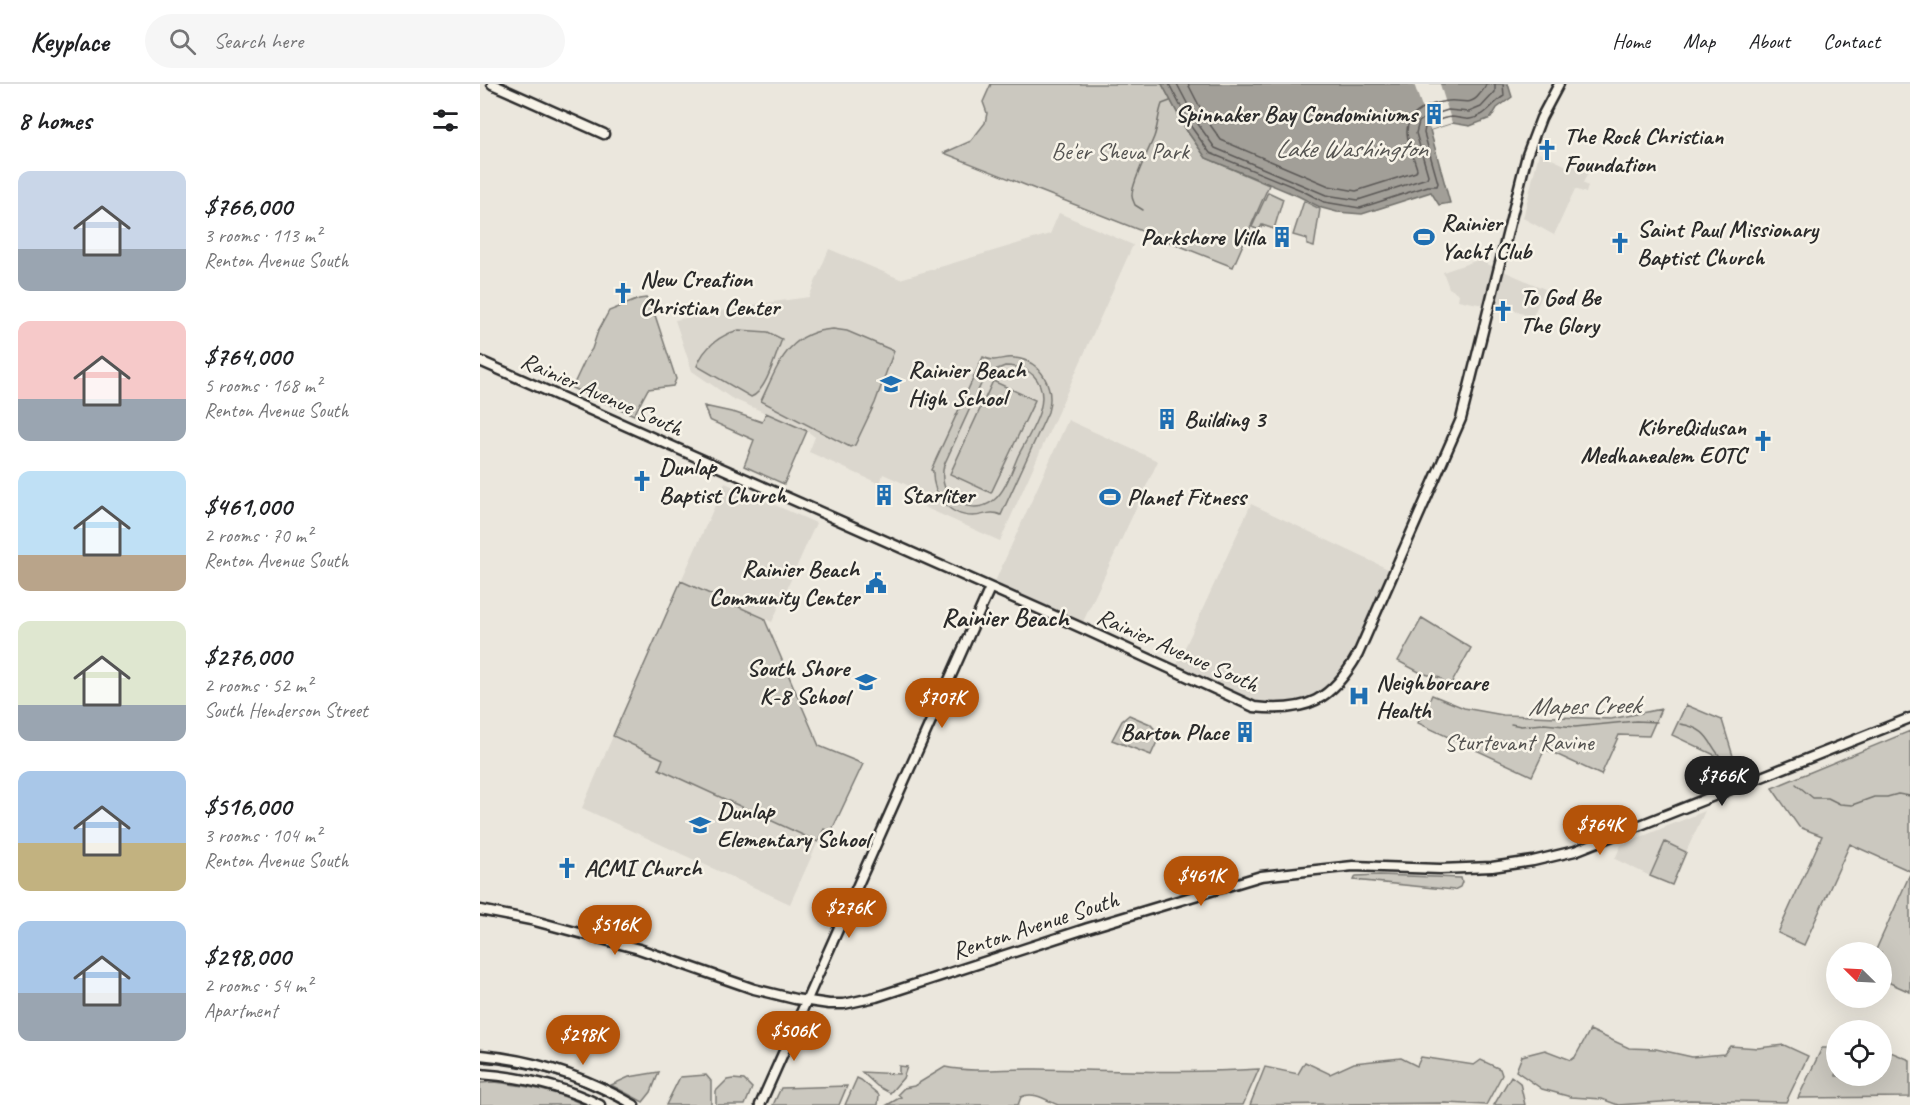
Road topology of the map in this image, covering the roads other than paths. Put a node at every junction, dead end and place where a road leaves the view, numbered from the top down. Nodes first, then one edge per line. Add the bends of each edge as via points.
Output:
1 (492, 84) edge
2 (1559, 84) edge
3 (604, 134) dead end
4 (480, 361) edge
5 (990, 588) junction
6 (1910, 718) edge
7 (480, 910) edge
8 (807, 1001) junction
9 (480, 1055) edge
10 (480, 1074) edge
11 (600, 1105) edge
12 (634, 1105) edge
13 (760, 1105) edge

1 - 3 main road
2 - 5 main road, Rainier Avenue South via 1527,155 1461,419 1358,654 1333,689 1302,706 1254,707
4 - 5 main road, Rainier Avenue South
5 - 8 main road
6 - 8 main road, Renton Avenue South via 1575,851 1492,867 1353,866 1261,876 876,998 844,1004
7 - 8 main road, Renton Avenue South via 639,949 754,988
8 - 13 main road
9 - 12 main road via 524,1060 558,1070
10 - 11 main road via 519,1077

